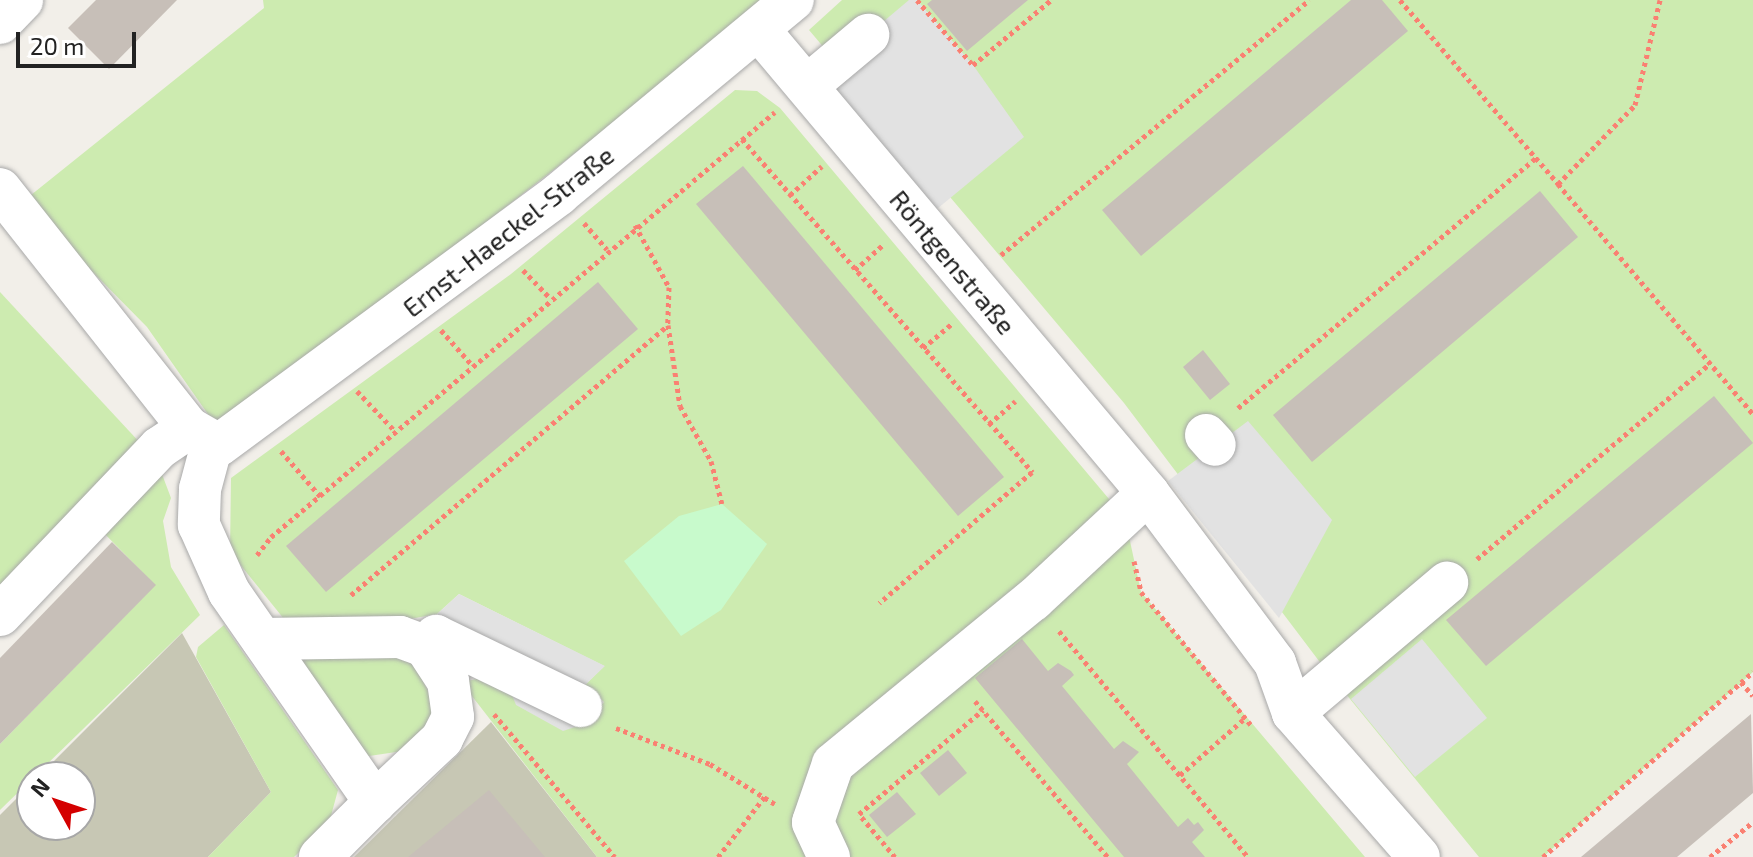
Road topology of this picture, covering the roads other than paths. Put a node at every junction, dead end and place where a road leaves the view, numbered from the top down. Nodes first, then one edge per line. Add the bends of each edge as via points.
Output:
1 (22, 0) edge
2 (793, 0) edge
3 (0, 23) edge
4 (759, 30) junction
5 (868, 35) dead end
6 (807, 86) junction
7 (0, 189) edge
8 (200, 436) junction
9 (1136, 506) junction
10 (1447, 583) road end
11 (0, 615) edge
12 (262, 639) junction
13 (425, 646) junction
14 (581, 706) road end
15 (1293, 713) junction
16 (375, 802) junction
17 (320, 857) edge
18 (829, 857) edge
19 (1419, 857) edge

1 - 3 street
2 - 4 street, Ernst-Haeckel-Straße
4 - 6 street, Röntgenstraße
4 - 8 street, Ernst-Haeckel-Straße via 559,194 256,422 227,442
5 - 6 street
6 - 9 street, Röntgenstraße via 968,282
7 - 8 street
8 - 11 street, Ernst-Haeckel-Straße via 159,448
8 - 12 street via 199,525 229,592
9 - 15 street, Röntgenstraße via 1275,663
9 - 18 street via 1033,600 833,764 813,822 819,845
10 - 15 street
12 - 13 street via 400,637
12 - 16 street
13 - 14 street via 436,636
13 - 16 street via 448,681 453,717 442,739
15 - 19 street, Röntgenstraße
16 - 17 street

